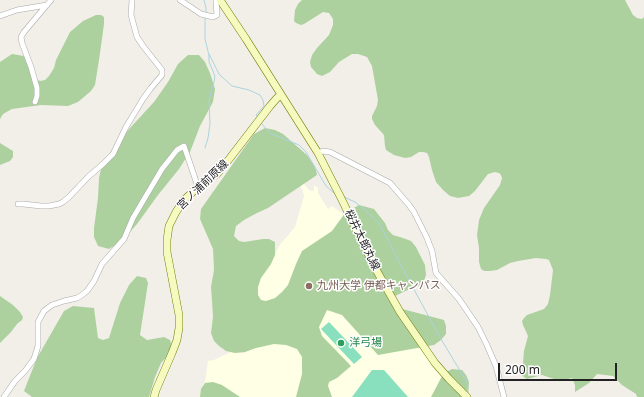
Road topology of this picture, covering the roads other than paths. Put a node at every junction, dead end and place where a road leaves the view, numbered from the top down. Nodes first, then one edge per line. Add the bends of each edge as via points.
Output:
1 (51, 0) edge
2 (132, 0) edge
3 (180, 0) edge
4 (216, 0) edge
5 (220, 0) edge
6 (47, 5) junction
7 (0, 16) edge
8 (281, 95) junction
9 (35, 102) dead end
10 (318, 153) junction
11 (198, 187) junction
12 (18, 204) dead end
13 (466, 396) edge
14 (4, 397) edge
15 (154, 397) edge
16 (504, 397) edge

1 - 6 street
2 - 12 street via 131,15 137,37 162,70 162,75 126,127 113,154 69,197 59,204 49,206
3 - 4 street via 201,14 213,17 217,15
5 - 8 main road
6 - 7 street
6 - 9 street via 21,37 37,88
8 - 10 main road, 桜井太郎丸線
8 - 11 main road, 宮ノ浦前原線 via 217,174
10 - 13 main road, 桜井太郎丸線 via 374,266 400,312 435,362
10 - 16 street via 330,152 390,183 409,205 427,238 436,273 459,299 478,327 491,353
11 - 14 street via 184,146 177,150 162,169 133,218 124,239 102,264 87,291 77,298 52,305 44,311 38,322 38,346 34,359 14,381
11 - 15 main road, 宮ノ浦前原線 via 184,200 169,226 167,252 179,315 179,328 177,340

